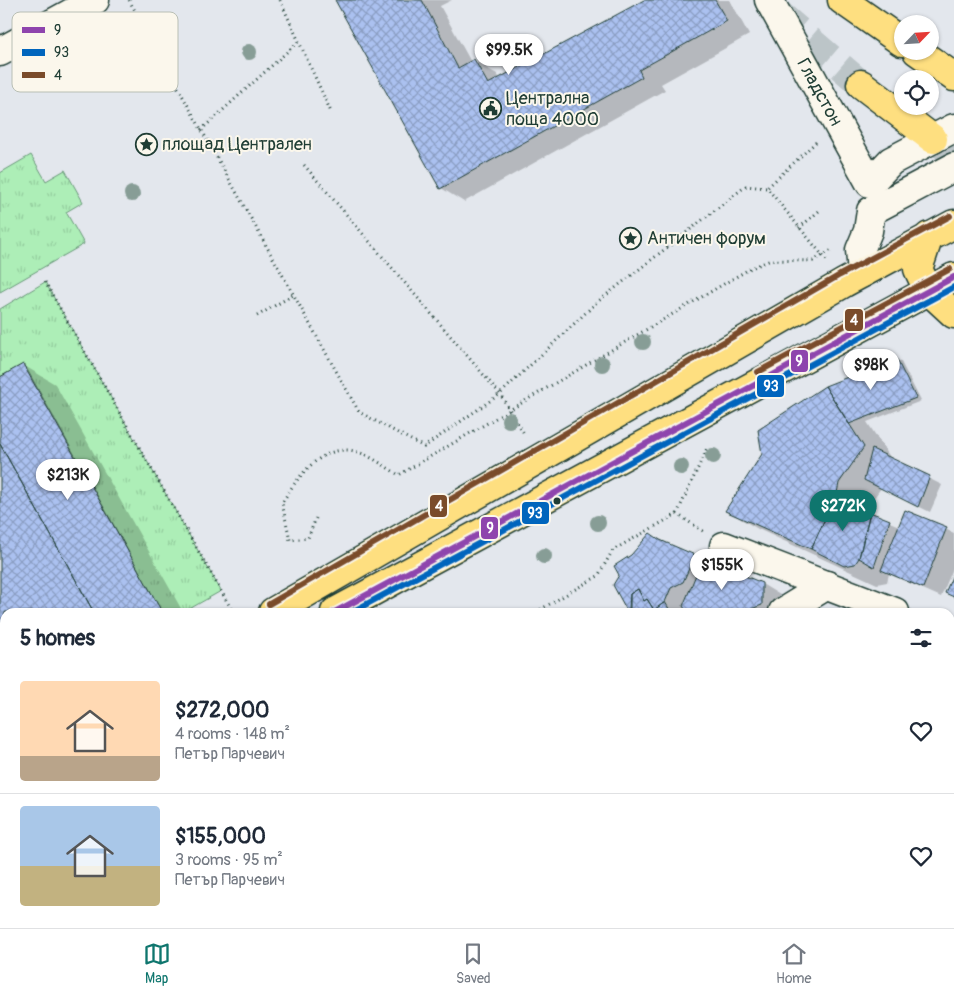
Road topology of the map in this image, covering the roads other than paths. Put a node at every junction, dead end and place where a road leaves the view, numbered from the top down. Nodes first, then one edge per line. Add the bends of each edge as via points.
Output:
1 (95, 0) edge
2 (769, 0) edge
3 (842, 0) edge
4 (73, 12) edge
5 (894, 36) edge
6 (12, 45) edge
7 (0, 52) edge
8 (930, 60) edge
9 (954, 77) edge
10 (861, 84) tunnel mouth
11 (944, 134) edge
12 (954, 167) edge
13 (954, 224) edge
14 (929, 236) junction
15 (954, 277) edge
16 (853, 278) junction
17 (928, 290) junction
18 (954, 314) edge
19 (724, 546) road end
20 (827, 585) junction
21 (280, 608) edge
22 (342, 608) edge
23 (790, 608) edge
24 (885, 608) edge

1 - 4 street
2 - 11 street, Гладстон via 870,183 891,161
3 - 5 main road
6 - 7 street
8 - 9 main road
10 - 11 main road
12 - 16 street via 871,211
13 - 14 main road
14 - 16 main road
14 - 17 main road via 918,269
15 - 17 main road
16 - 21 main road
17 - 18 main road
17 - 22 main road
19 - 20 street
20 - 23 street
20 - 24 street

